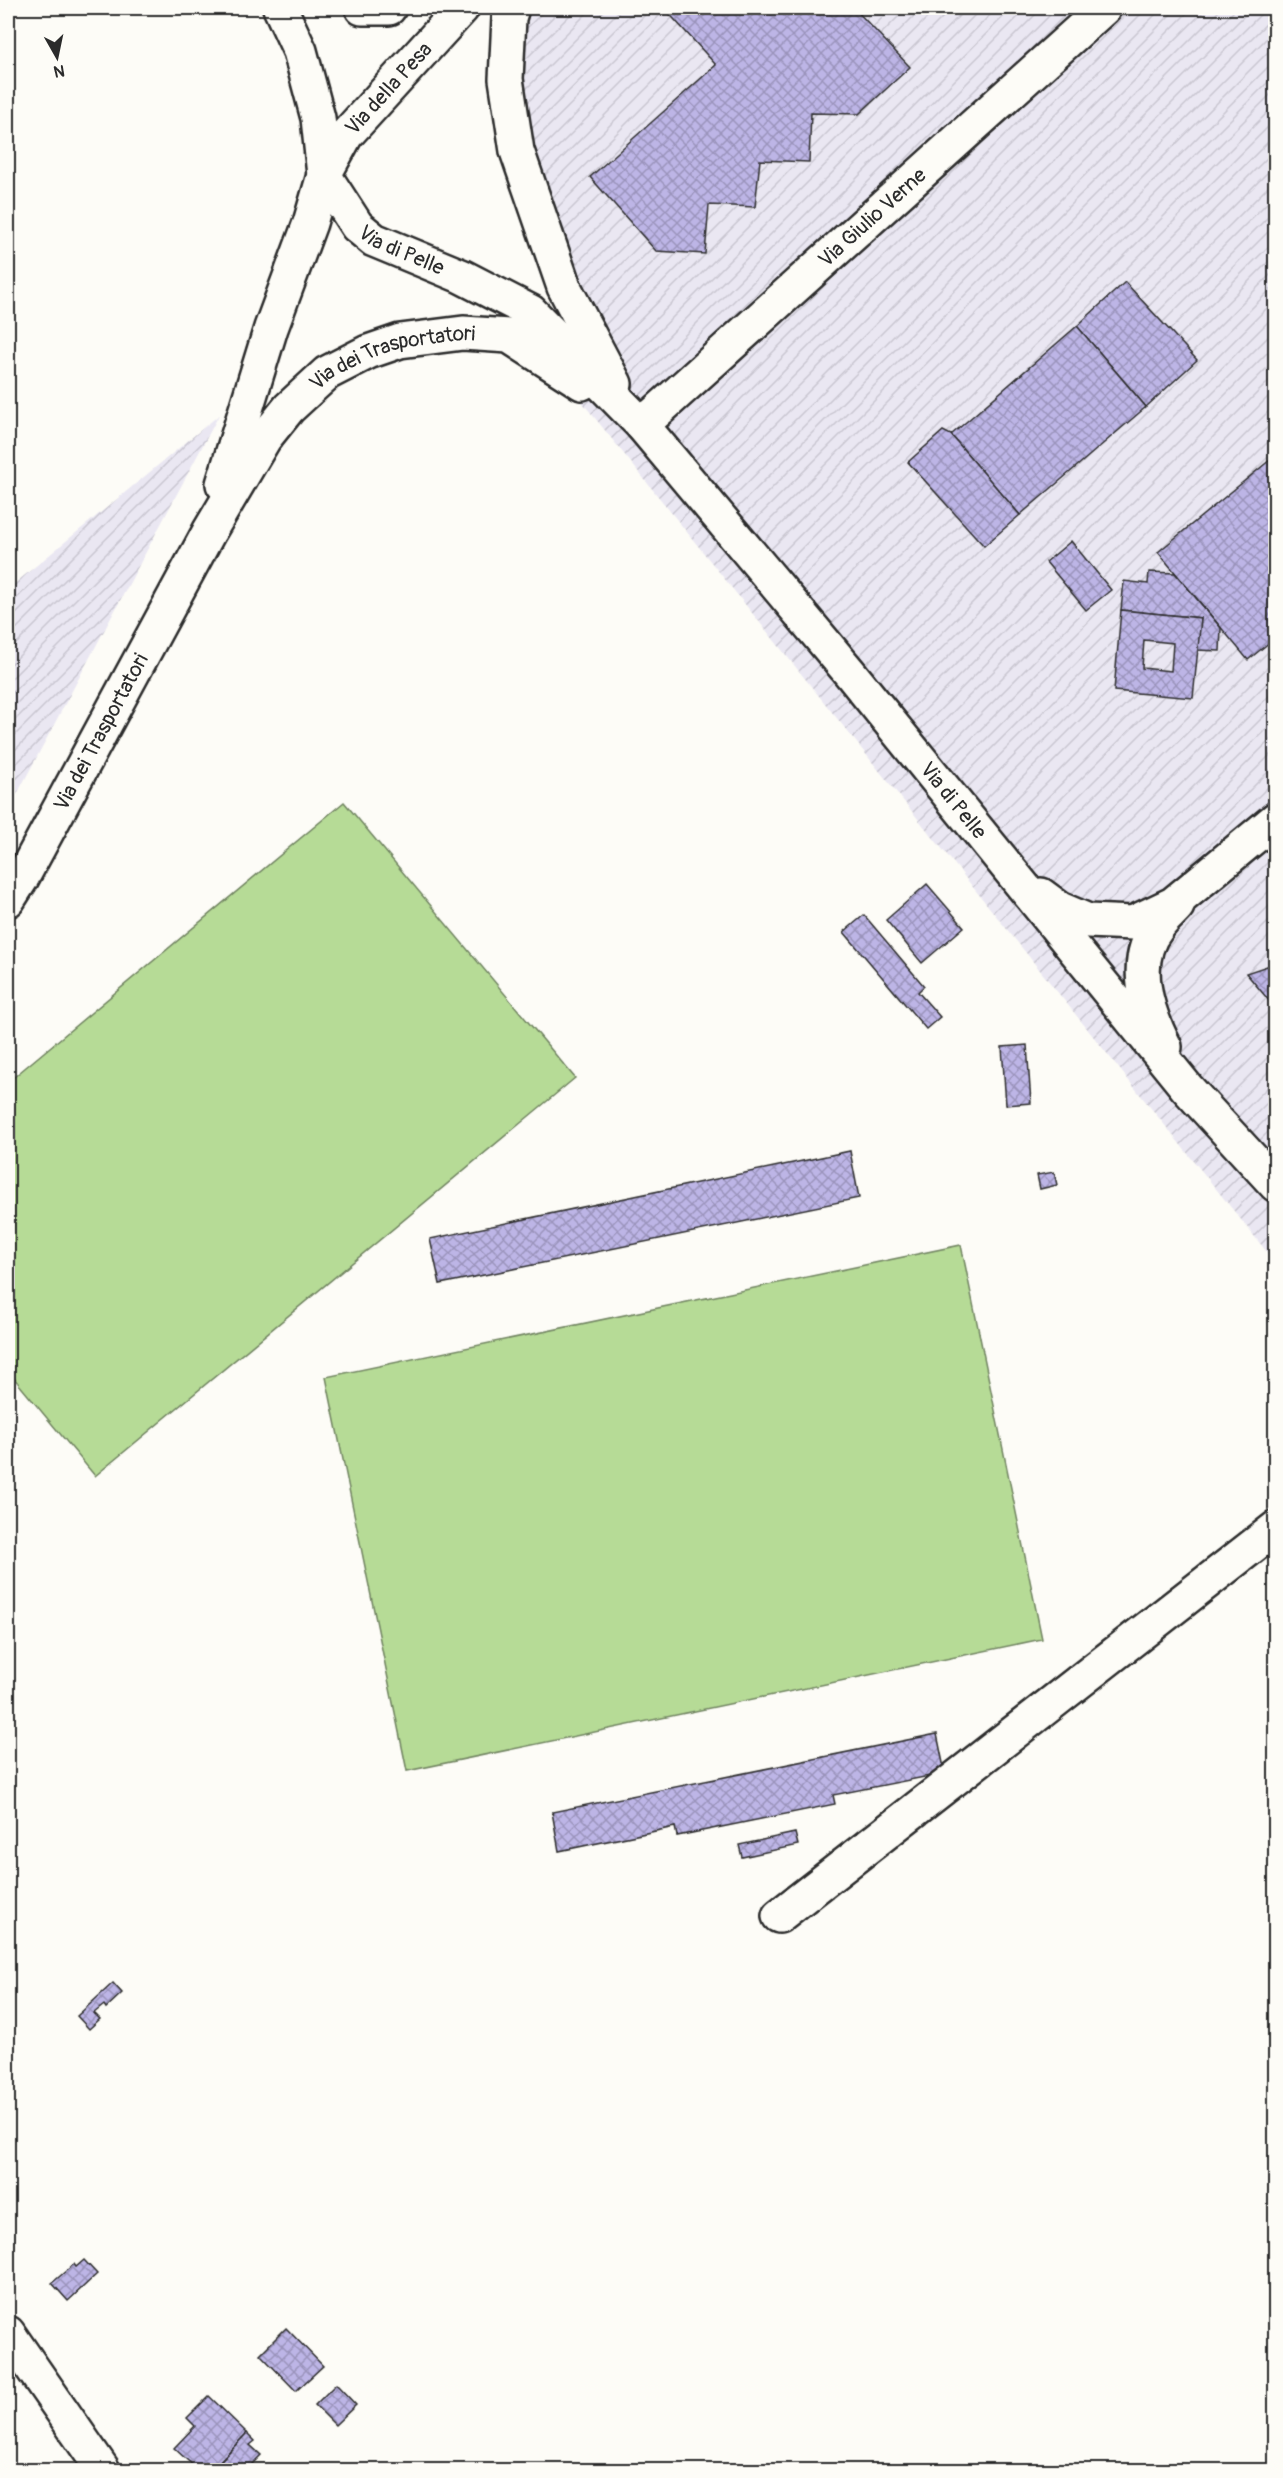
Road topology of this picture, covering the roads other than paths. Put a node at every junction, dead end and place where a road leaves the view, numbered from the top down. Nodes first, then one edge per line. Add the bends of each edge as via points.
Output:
1 (280, 8) edge
2 (362, 8) edge
3 (389, 8) edge
4 (462, 8) edge
5 (512, 8) edge
6 (1087, 13) edge
7 (324, 175) junction
8 (637, 420) junction
9 (209, 532) junction
10 (1275, 819) edge
11 (991, 845) junction
12 (1187, 893) junction
13 (8, 900) edge
14 (1186, 1088) junction
15 (1275, 1185) edge
16 (1275, 1528) edge
17 (779, 1916) dead end
18 (8, 2333) edge
19 (104, 2470) edge

1 - 7 street, Via di Pelle via 300,51 318,118
2 - 3 street
4 - 7 street, Via della Pesa via 346,135
5 - 8 street, Via di Pelle via 506,79 518,152 564,287
6 - 8 street, Via Giulio Verne
7 - 8 street, Via di Pelle via 357,226 374,240 461,276 531,312
7 - 9 street, Via dei Trasportatori via 271,328
8 - 9 street, Via dei Trasportatori via 509,336 463,333 400,341 327,373 290,408 264,440
8 - 11 street, Via di Pelle
9 - 13 street, Via dei Trasportatori
10 - 12 street
11 - 12 street via 1059,909 1088,921 1132,923
11 - 14 street, Via di Pelle
12 - 14 street via 1157,927 1144,956 1143,979 1160,1037
14 - 15 street, Via di Pelle
16 - 17 street
18 - 19 street

